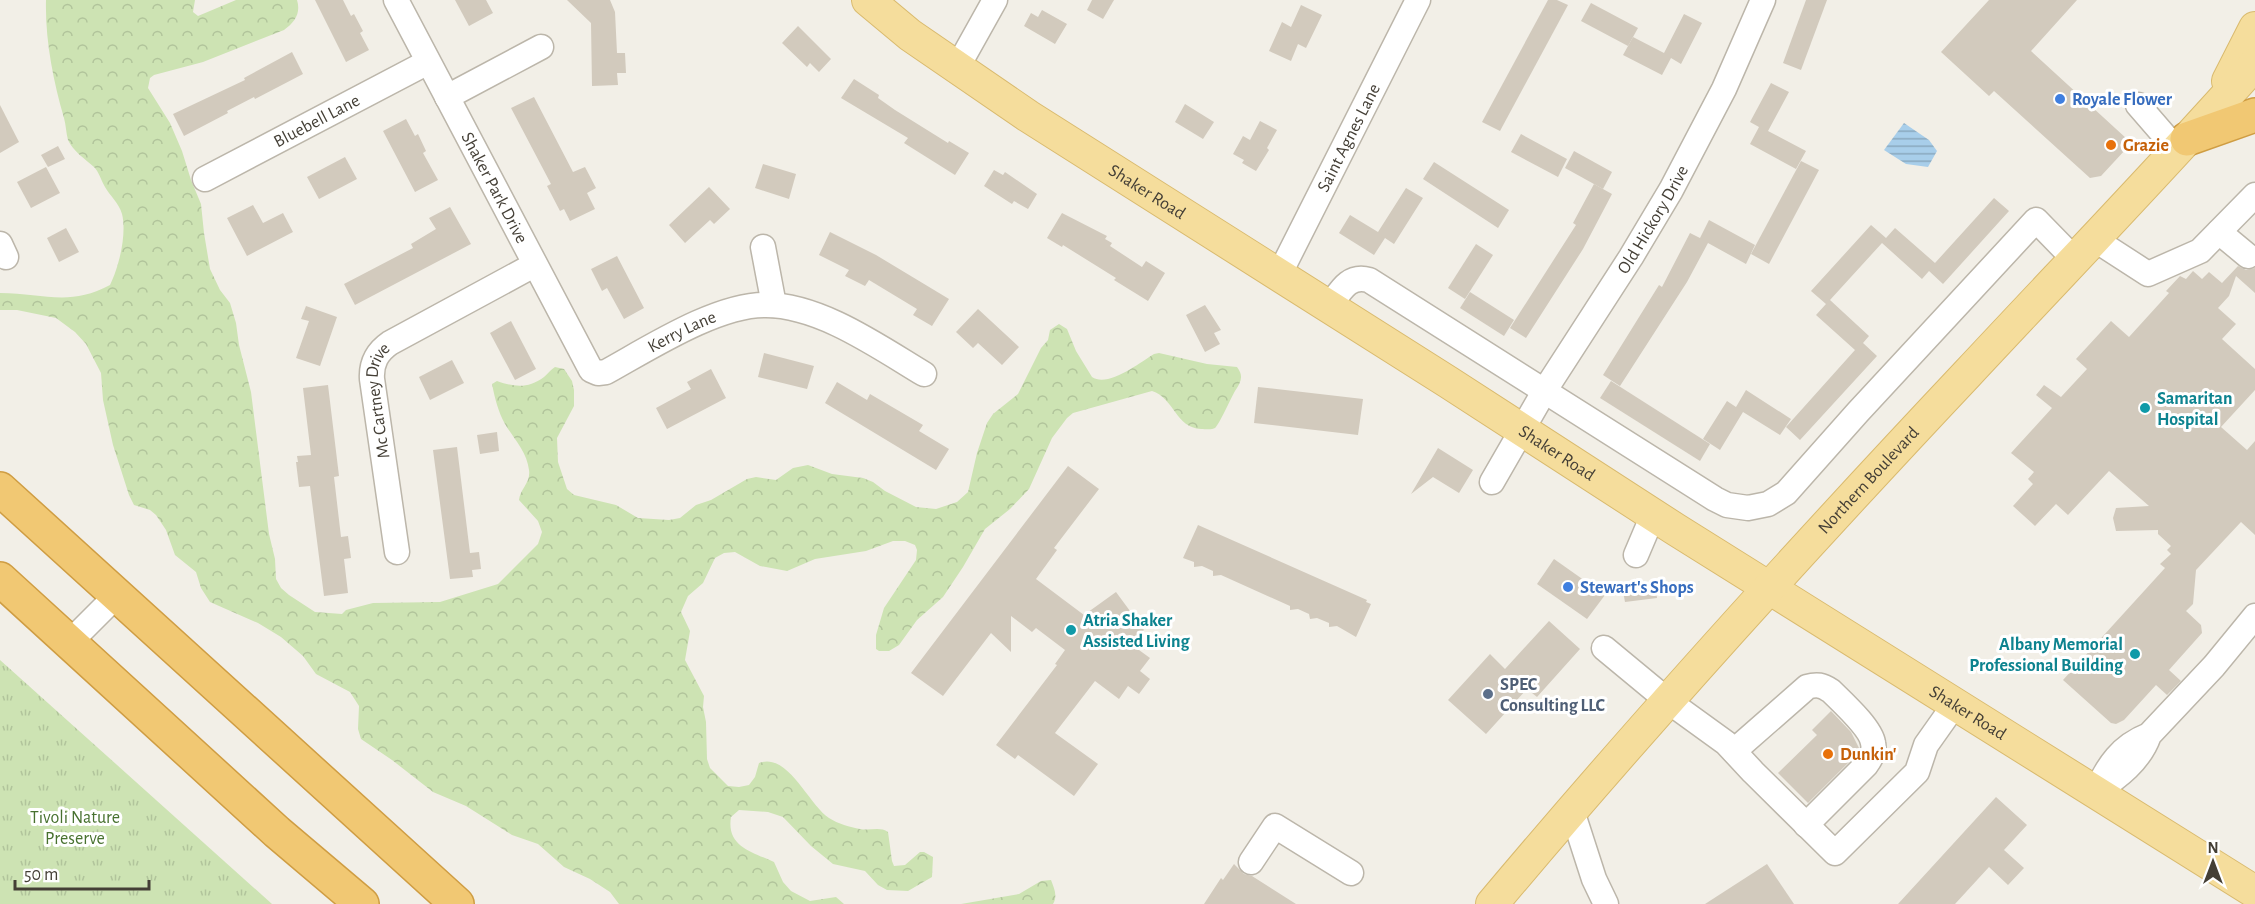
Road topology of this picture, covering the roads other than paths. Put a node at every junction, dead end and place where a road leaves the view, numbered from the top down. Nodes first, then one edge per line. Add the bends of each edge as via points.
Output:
1 (396, 0) edge
2 (868, 0) edge
3 (995, 0) edge
4 (1418, 0) edge
5 (1763, 0) edge
6 (2255, 28) edge
7 (541, 47) dead end
8 (428, 62) junction
9 (2255, 64) edge
10 (957, 68) junction
11 (447, 97) junction
12 (2138, 105) dead end
13 (2212, 112) junction
14 (2255, 115) edge
15 (2182, 145) junction
16 (205, 179) dead end
17 (2255, 195) edge
18 (2219, 231) junction
19 (763, 247) dead end
20 (2084, 249) junction
21 (2248, 256) dead end
22 (534, 266) junction
23 (1279, 275) junction
24 (774, 305) junction
25 (1329, 307) junction
26 (596, 372) joint
27 (924, 375) dead end
28 (1545, 390) junction
29 (1522, 429) junction
30 (1492, 482) dead end
31 (0, 489) edge
32 (1653, 515) junction
33 (397, 552) dead end
34 (1636, 555) dead end
35 (0, 579) edge
36 (1771, 588) junction
37 (117, 595) junction
38 (2255, 616) edge
39 (70, 642) junction
40 (1604, 648) dead end
41 (1668, 701) junction
42 (1955, 704) junction
43 (1734, 751) junction
44 (2096, 792) junction
45 (1572, 812) junction
46 (1806, 825) junction
47 (277, 832) junction
48 (1251, 862) dead end
49 (1351, 873) dead end
50 (2255, 892) edge
51 (341, 904) edge
52 (362, 904) edge
53 (457, 904) edge
54 (1492, 904) edge
55 (1606, 904) edge

1 - 8 street, Shaker Park Drive
2 - 10 main road, Shaker Road
3 - 10 street
4 - 23 street, Saint Agnes Lane
5 - 28 street, Old Hickory Drive via 1724,89 1671,190
6 - 13 main road
7 - 11 street
8 - 11 street, Shaker Park Drive
8 - 16 street, Bluebell Lane
9 - 13 main road, Northern Boulevard
10 - 23 main road, Shaker Road
11 - 22 street, Shaker Park Drive
12 - 15 street
13 - 15 main road, Northern Boulevard
14 - 15 highway
15 - 20 main road, Northern Boulevard
17 - 18 street
18 - 20 street via 2200,251 2148,274
18 - 21 street
19 - 24 street
20 - 28 street via 2036,220 1786,493 1762,506 1741,508 1721,502
20 - 36 main road, Northern Boulevard
22 - 26 street, Shaker Park Drive via 587,366
22 - 33 street, Mc Cartney Drive via 390,343 374,361 372,379
23 - 25 main road, Shaker Road
24 - 26 street, Kerry Lane via 756,305 718,315 606,372
24 - 27 street, Kerry Lane via 840,326
25 - 28 street via 1349,282 1369,280
25 - 29 main road, Shaker Road
28 - 29 street, Old Hickory Drive
29 - 30 street, Old Hickory Drive
29 - 32 main road, Shaker Road
31 - 37 highway
32 - 34 street
32 - 36 main road, Shaker Road
35 - 39 highway
36 - 41 main road, Northern Boulevard
36 - 42 main road, Shaker Road
37 - 39 street
37 - 53 highway
38 - 44 street via 2149,735 2134,741 2106,769
39 - 47 highway
40 - 41 street
41 - 43 street
41 - 45 main road, Northern Boulevard
42 - 44 main road, Shaker Road
42 - 46 street via 1926,745 1917,772 1835,853
43 - 46 street
43 - 46 street via 1807,687 1823,686 1831,691 1871,735 1874,744 1866,765
44 - 50 main road, Shaker Road
45 - 54 main road, Northern Boulevard
45 - 55 street
47 - 51 highway
47 - 52 highway
48 - 49 street via 1275,826

